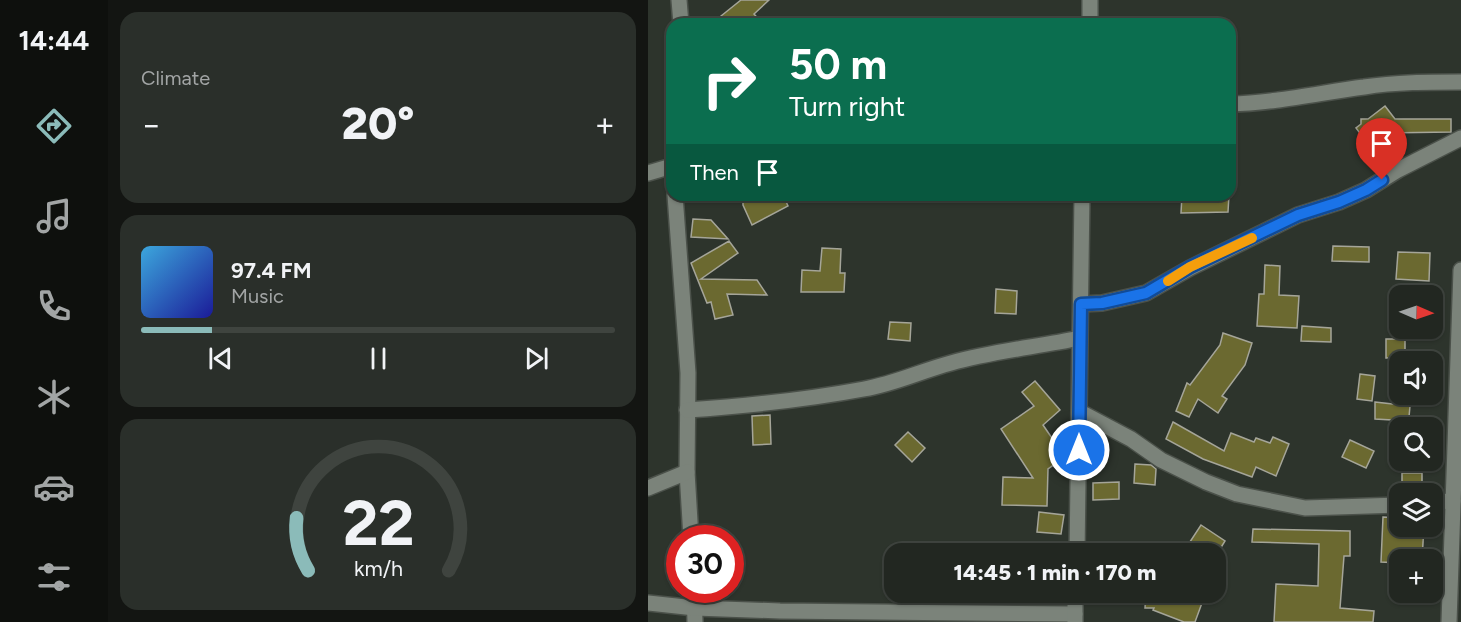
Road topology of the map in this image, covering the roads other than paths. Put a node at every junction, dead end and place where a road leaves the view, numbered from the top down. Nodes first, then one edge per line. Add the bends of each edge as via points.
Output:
1 (680, 0) edge
2 (1090, 0) edge
3 (681, 18) edge
4 (1090, 18) edge
5 (1461, 82) edge
6 (1236, 103) edge
7 (1461, 138) edge
8 (666, 168) edge
9 (648, 173) edge
10 (675, 201) edge
11 (1082, 201) edge
12 (1461, 270) edge
13 (1081, 304) junction
14 (1080, 338) junction
15 (1460, 338) edge
16 (687, 410) junction
17 (1080, 412) junction
18 (687, 472) junction
19 (648, 488) edge
20 (1443, 501) edge
21 (1453, 501) junction
22 (1389, 505) edge
23 (1456, 523) edge
24 (690, 525) edge
25 (1077, 543) edge
26 (648, 603) edge
27 (1076, 603) edge
28 (695, 615) edge
29 (1075, 618) edge
30 (1449, 622) edge

1 - 3 street
2 - 4 street
5 - 6 street via 1364,87
7 - 13 street via 1366,190 1298,215 1190,267 1146,293
8 - 9 street
10 - 16 street via 688,372
11 - 13 street
12 - 15 street
13 - 14 street
14 - 16 street via 961,360 863,389
14 - 17 street
15 - 21 street
16 - 18 street
17 - 22 street via 1161,460 1237,494 1305,508
17 - 25 street
18 - 19 street
18 - 24 street
20 - 21 street
21 - 23 street
23 - 30 street
26 - 28 street
27 - 29 street
28 - 29 street via 780,611

